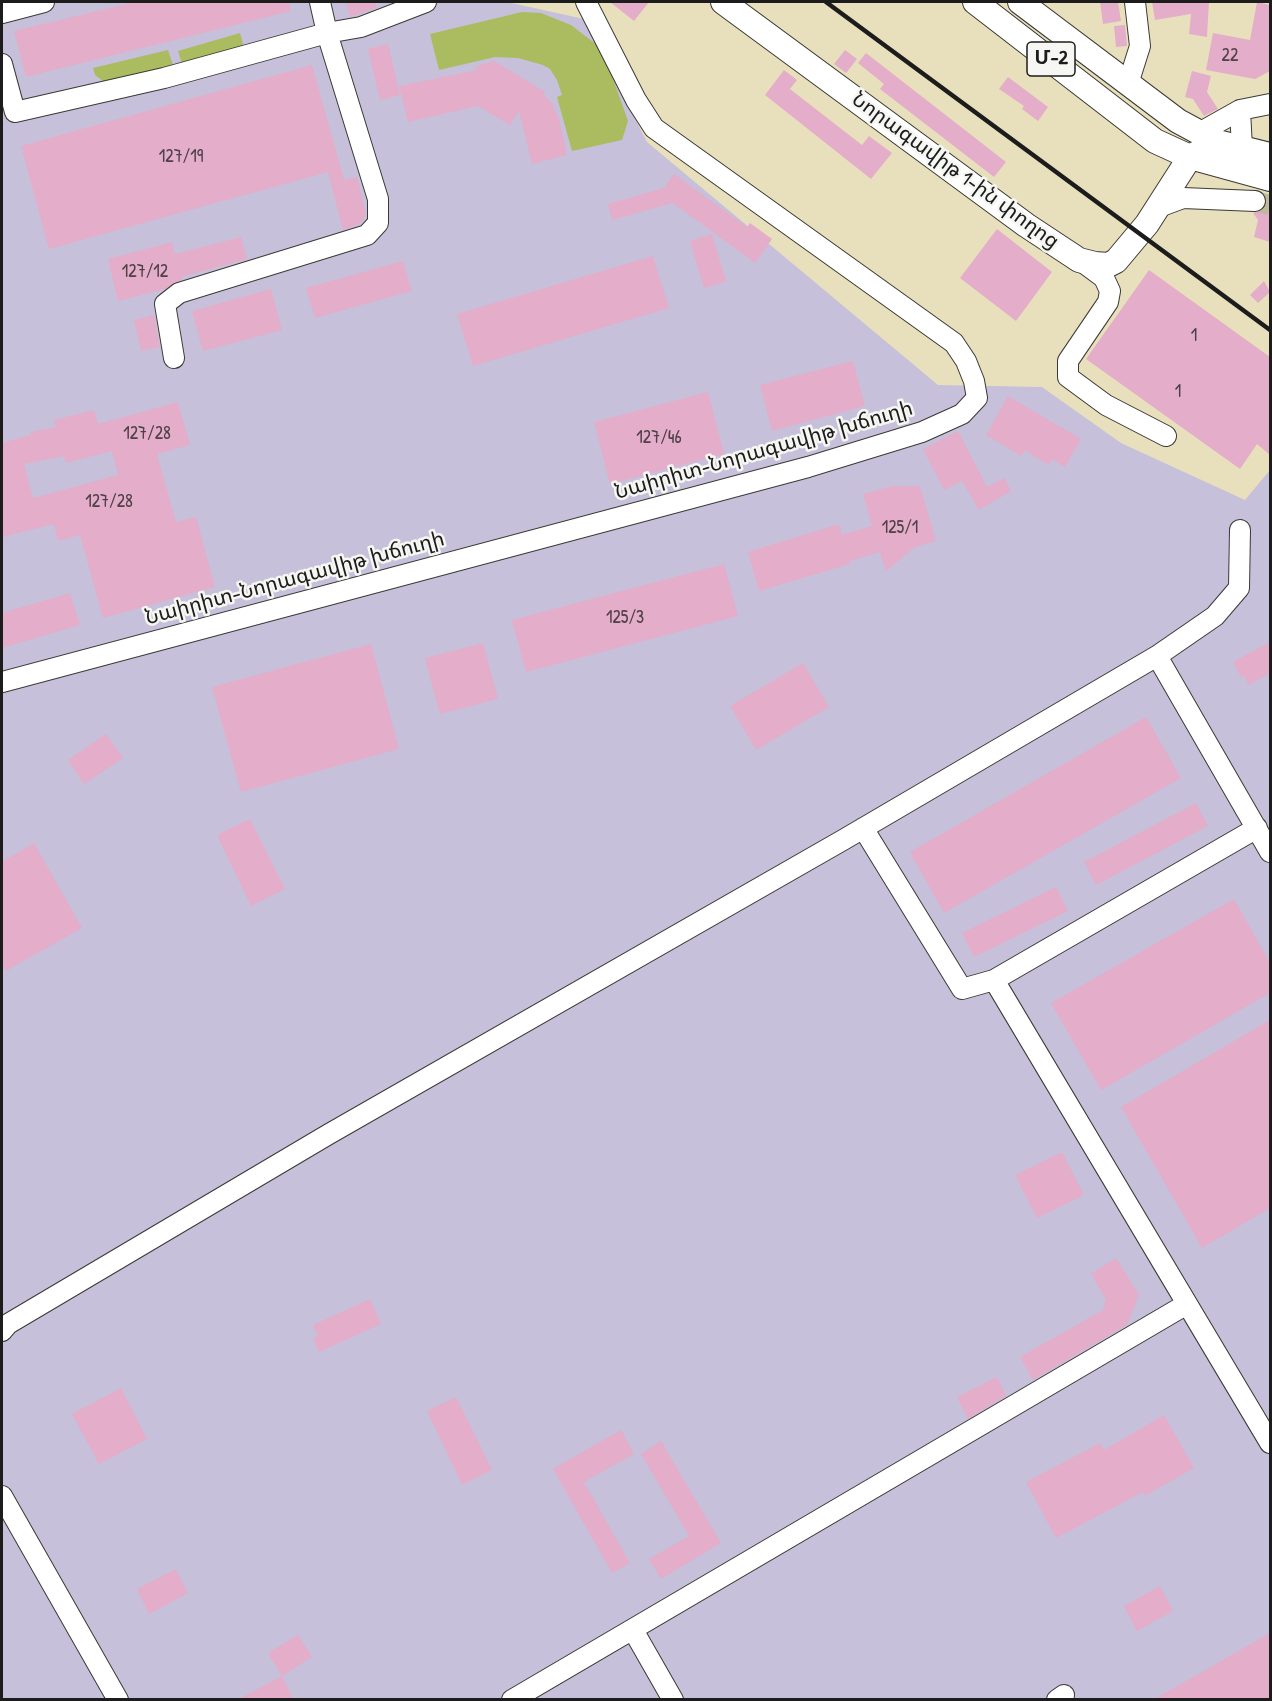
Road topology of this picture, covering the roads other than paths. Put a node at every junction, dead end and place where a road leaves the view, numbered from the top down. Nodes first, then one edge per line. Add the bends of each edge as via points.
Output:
1 (44, 2) edge
2 (320, 2) edge
3 (426, 2) edge
4 (586, 2) edge
5 (723, 2) edge
6 (975, 2) edge
7 (1020, 2) edge
8 (1135, 2) edge
9 (393, 8) edge
10 (2, 13) edge
11 (327, 33) junction
12 (2, 64) edge
13 (1128, 84) junction
14 (1270, 104) edge
15 (1240, 110) junction
16 (8, 114) edge
17 (1208, 137) junction
18 (1155, 141) junction
19 (1242, 148) junction
20 (1270, 155) edge
21 (1190, 157) junction
22 (1233, 170) junction
23 (1270, 179) tunnel mouth
24 (1172, 183) junction
25 (1255, 201) tunnel mouth
26 (1156, 208) junction
27 (1079, 260) junction
28 (174, 358) dead end
29 (1166, 436) dead end
30 (1239, 530) dead end
31 (1156, 656) junction
32 (2, 682) edge
33 (863, 828) junction
34 (1257, 828) junction
35 (1270, 852) edge
36 (994, 980) junction
37 (1187, 1304) junction
38 (2, 1331) edge
39 (1270, 1443) edge
40 (2, 1496) edge
41 (633, 1630) junction
42 (118, 1700) edge
43 (512, 1700) edge
44 (673, 1700) edge

1 - 10 street
2 - 11 street
3 - 9 street
4 - 32 street, Նաիրիտ-Նորագավիթ խճուղի via 654,128 954,343 966,361 977,398 962,414 922,432 808,467
5 - 27 main road, Նորագավիթ 1-ին փողոց
6 - 18 main road, Մ-2
7 - 13 main road, Մ-2
8 - 13 street via 1140,46
9 - 11 street via 361,27
11 - 16 street via 164,78
11 - 28 street via 378,199 378,223 367,236 179,293 165,304
12 - 16 street
13 - 17 main road, Մ-2 via 1178,121
14 - 15 street
15 - 17 street
15 - 19 street
17 - 19 main road, Մ-2
17 - 21 main road
18 - 21 main road, Մ-2
18 - 24 main road via 1166,160
19 - 20 main road, Մ-2
21 - 22 main road, Մ-2
21 - 24 main road, Նորագավիթ 1-ին փողոց
22 - 23 main road, Մ-2
22 - 24 main road via 1202,172
24 - 26 main road, Նորագավիթ 1-ին փողոց
25 - 26 street via 1183,198
26 - 27 main road, Նորագավիթ 1-ին փողոց via 1116,261 1108,265
27 - 29 street via 1104,278 1110,291 1108,302 1068,361 1068,377 1106,405
30 - 31 street via 1239,588 1215,616
31 - 33 street
31 - 34 street
33 - 36 street via 962,989
33 - 38 street via 329,1134
34 - 35 street
34 - 36 street
36 - 37 street
37 - 39 street
37 - 41 street
40 - 42 street
41 - 43 street
41 - 44 street

